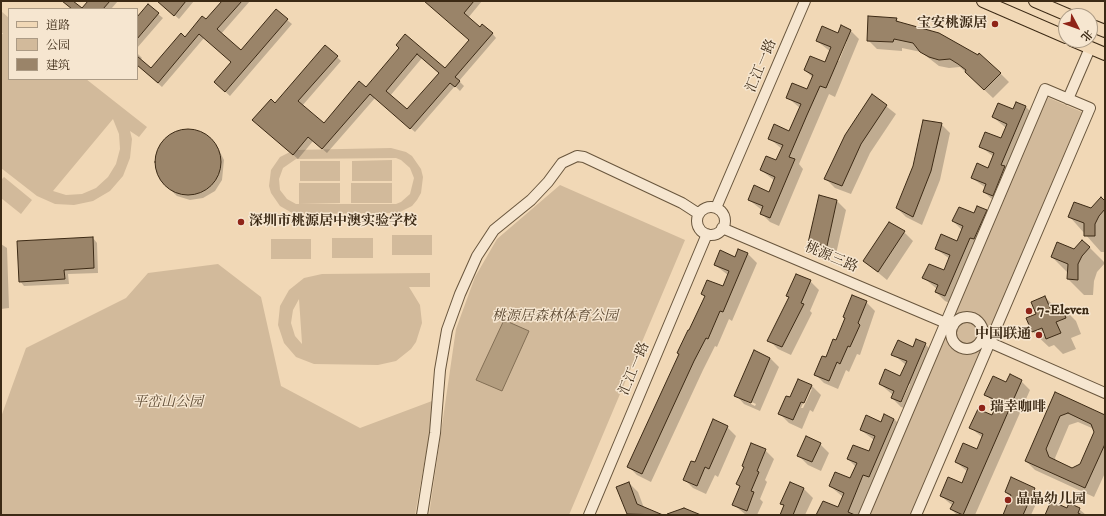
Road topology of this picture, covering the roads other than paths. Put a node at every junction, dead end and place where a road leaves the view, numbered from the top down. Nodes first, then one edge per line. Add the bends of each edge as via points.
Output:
1 (805, 1) edge
2 (983, 1) edge
3 (1035, 1) edge
4 (1058, 11) edge
5 (1058, 34) edge
6 (1090, 48) joint
7 (1105, 54) edge
8 (1068, 99) junction
9 (716, 208) junction
10 (699, 214) junction
11 (722, 228) junction
12 (707, 234) junction
13 (949, 324) junction
14 (986, 341) junction
15 (1105, 393) edge
16 (422, 515) edge
17 (588, 515) edge
18 (864, 515) edge
19 (916, 515) edge

1 - 9 street, 汇江一路
2 - 5 main road
3 - 4 main road
6 - 7 main road
6 - 8 street
8 - 13 street via 1045,89
8 - 14 street via 1090,108
9 - 10 street via 708,207
9 - 11 street via 724,216
10 - 12 street via 698,226
10 - 16 street via 682,203 577,156 562,163 530,200 494,230 477,256 447,330
11 - 12 street via 716,234
11 - 13 street, 桃源三路
12 - 17 street, 汇江一路
13 - 14 street via 954,341 962,348 972,348
13 - 14 street via 966,316 976,319 983,326
13 - 18 street
14 - 15 street
14 - 19 street

